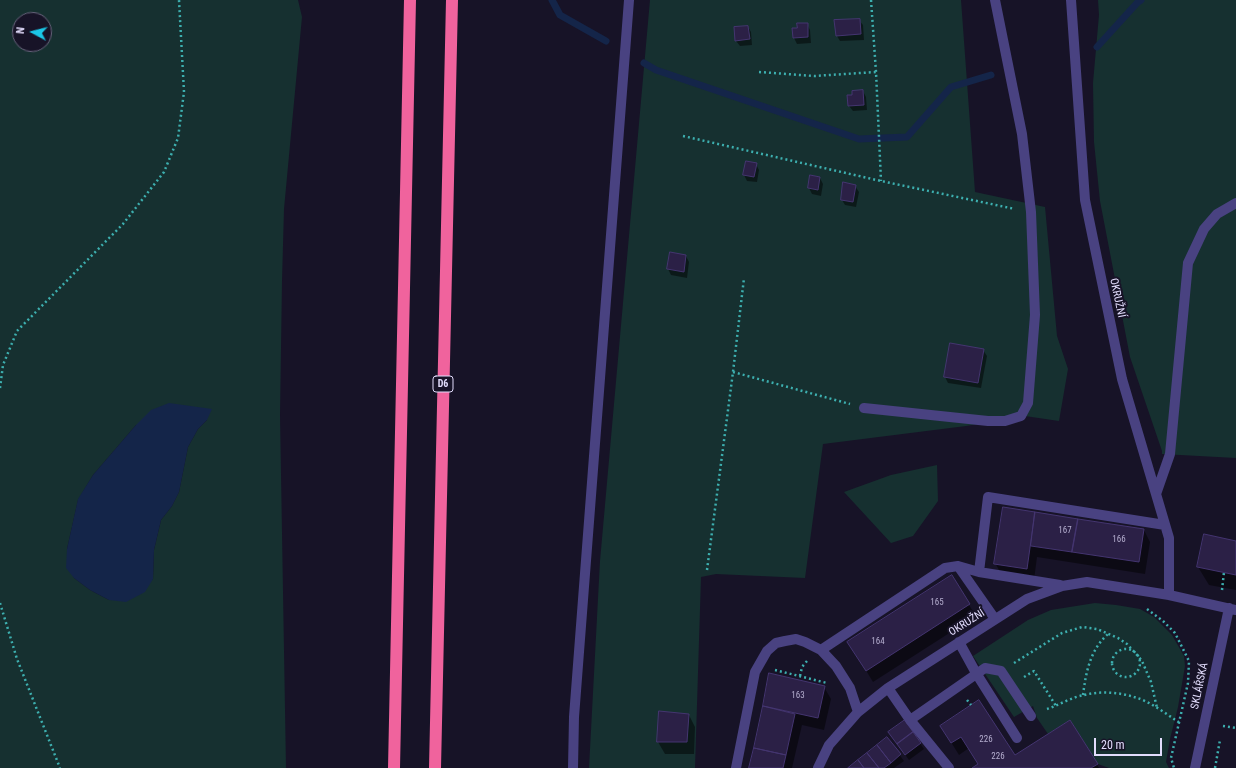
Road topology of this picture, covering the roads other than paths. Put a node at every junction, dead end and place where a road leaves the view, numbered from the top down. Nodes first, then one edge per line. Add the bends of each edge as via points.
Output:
1 (410, 0) edge
2 (452, 0) edge
3 (629, 0) edge
4 (996, 0) edge
5 (1071, 0) edge
6 (1236, 203) edge
7 (864, 408) road end
8 (1156, 494) junction
9 (1165, 525) junction
10 (958, 566) junction
11 (979, 572) junction
12 (1062, 586) junction
13 (1169, 595) junction
14 (1233, 609) edge
15 (996, 619) junction
16 (959, 642) junction
17 (821, 650) junction
18 (976, 673) junction
19 (888, 688) junction
20 (858, 712) junction
21 (1031, 716) road end
22 (910, 720) junction
23 (1017, 738) dead end
24 (394, 768) edge
25 (435, 768) edge
26 (573, 768) edge
27 (736, 768) edge
28 (818, 768) edge
29 (949, 768) edge
30 (1195, 768) edge

1 - 24 highway
2 - 25 highway, D6
3 - 26 street via 574,718
4 - 7 street via 1022,134 1031,212 1035,315 1028,403 1021,416 1005,421
5 - 8 street, OKRUŽNÍ via 1085,200 1122,379
6 - 8 street via 1217,214 1204,229 1188,263 1170,454
8 - 9 street, OKRUŽNÍ
9 - 11 street via 988,497
9 - 13 street, OKRUŽNÍ via 1169,538
10 - 11 street
10 - 15 street
10 - 17 street via 946,568
11 - 12 street
12 - 13 street, OKRUŽNÍ via 1087,582
12 - 15 street, OKRUŽNÍ via 1027,599
13 - 14 street, OKRUŽNÍ
14 - 30 street, SKLÁŘSKÁ
15 - 16 street, OKRUŽNÍ
16 - 18 street
16 - 19 street, OKRUŽNÍ
17 - 20 street via 836,666 850,688
17 - 27 street via 796,639 776,643 767,651 755,672
18 - 21 street via 985,668 1001,671
18 - 22 street
18 - 23 street
19 - 20 street, OKRUŽNÍ
19 - 22 street
20 - 28 street, OKRUŽNÍ via 829,745
22 - 29 street

